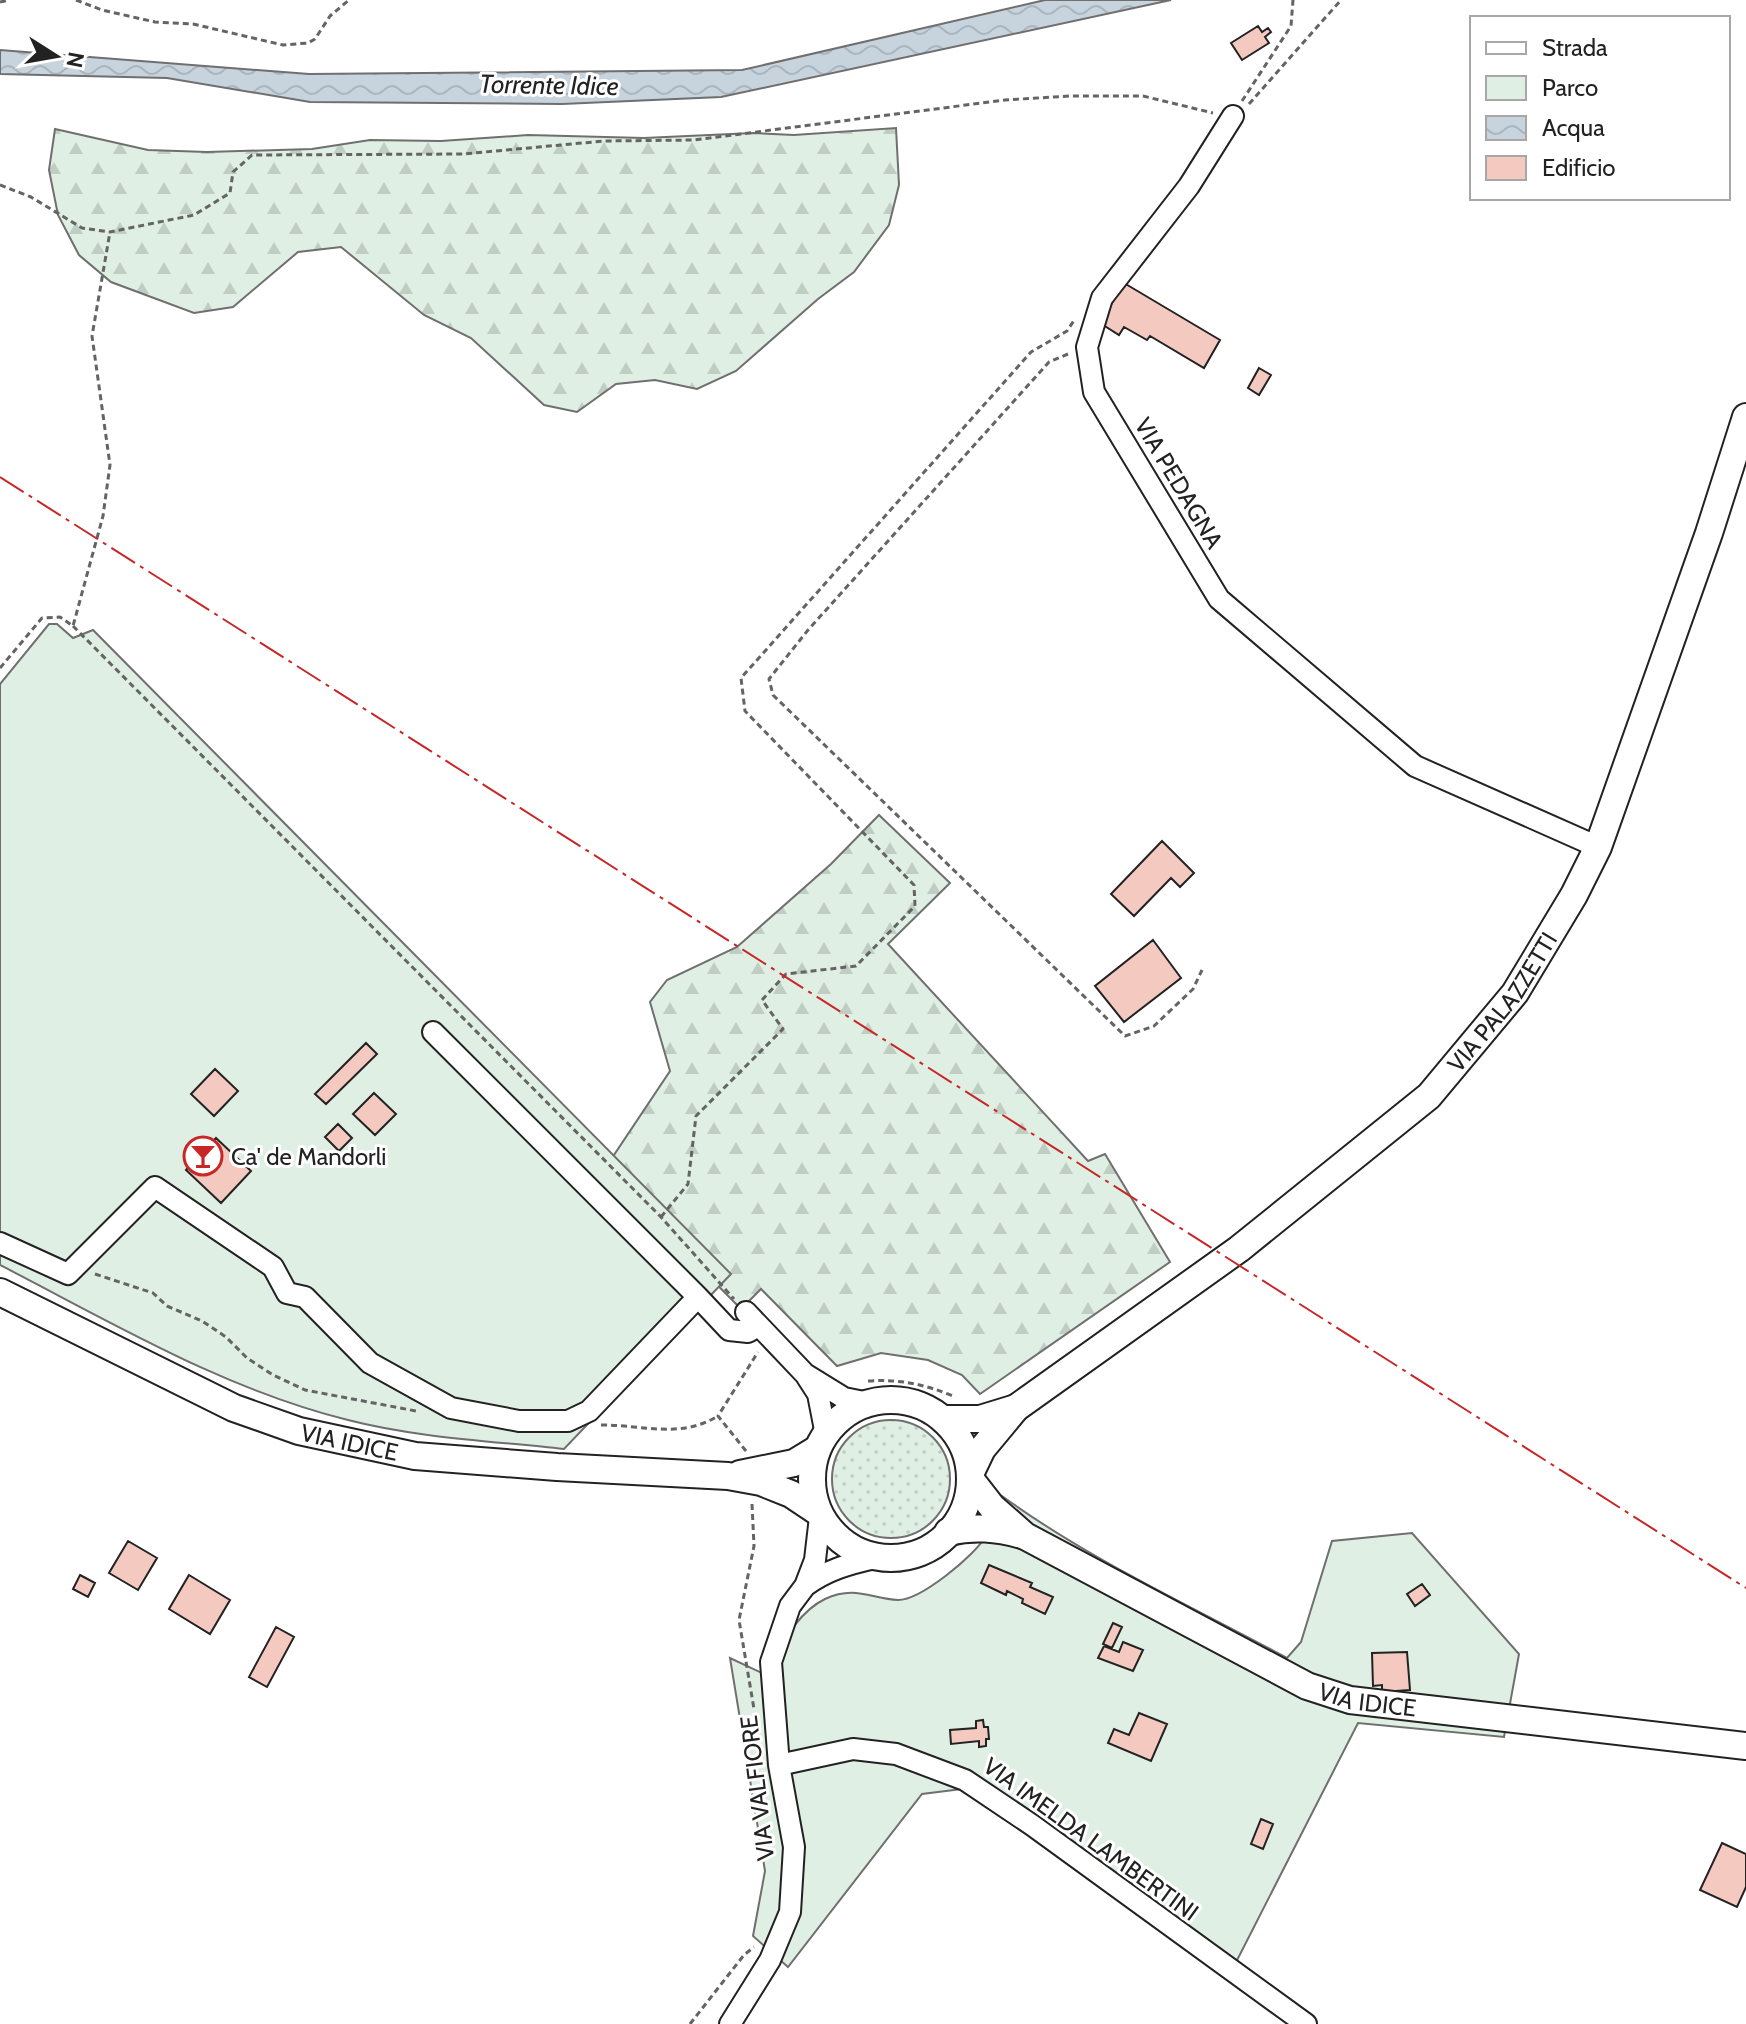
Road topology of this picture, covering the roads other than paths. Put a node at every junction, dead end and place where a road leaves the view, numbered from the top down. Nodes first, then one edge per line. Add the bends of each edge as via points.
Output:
1 (1224, 114) road end
2 (1746, 417) edge
3 (1598, 847) junction
4 (433, 1032) dead end
5 (0, 1243) edge
6 (0, 1292) edge
7 (698, 1297) junction
8 (805, 1374) junction
9 (863, 1393) junction
10 (1016, 1408) junction
11 (950, 1409) junction
12 (821, 1442) junction
13 (728, 1476) junction
14 (971, 1476) junction
15 (819, 1515) junction
16 (948, 1532) junction
17 (1025, 1536) junction
18 (875, 1558) junction
19 (805, 1586) junction
20 (1746, 1746) edge
21 (779, 1765) junction
22 (730, 2024) edge
23 (1306, 2024) edge

1 - 3 street, VIA PEDAGNA via 1189,186 1102,298 1087,347 1094,392 1219,599 1415,766
2 - 3 main road, VIA PALAZZETTI
3 - 10 main road, VIA PALAZZETTI via 1515,993 1429,1096 1239,1249
4 - 7 street
5 - 7 street via 68,1274 155,1187 273,1267 287,1293 305,1297 370,1363 451,1408 519,1421 568,1421 589,1411
6 - 13 main road, VIA IDICE via 234,1408 299,1431 415,1456
7 - 8 street via 729,1330 748,1332 757,1325
8 - 9 street via 844,1398
8 - 12 street via 818,1394
9 - 11 main road, VIA IDICE
9 - 12 main road, VIA IDICE
10 - 11 main road, VIA PALAZZETTI via 980,1419
10 - 14 main road, VIA PALAZZETTI via 982,1449
11 - 14 main road, VIA IDICE
12 - 13 main road, VIA IDICE via 794,1463
12 - 15 main road via 811,1487
13 - 15 main road, VIA IDICE via 791,1494
14 - 16 main road, VIA IDICE via 964,1512
14 - 17 main road, VIA IDICE via 992,1507
15 - 18 main road, VIA IDICE via 842,1543
15 - 19 street, VIA VALFIORE via 815,1560
16 - 17 main road, VIA IDICE via 982,1527
16 - 18 main road, VIA IDICE via 930,1549 903,1559
17 - 20 main road, VIA IDICE via 1307,1686 1350,1700
18 - 19 street, VIA VALFIORE via 841,1565
19 - 21 street, VIA VALFIORE via 790,1606 771,1662
21 - 22 street, VIA VALFIORE via 794,1847 790,1912 770,1960
21 - 23 street, VIA IMELDA LAMBERTINI via 853,1749 896,1754 965,1780

